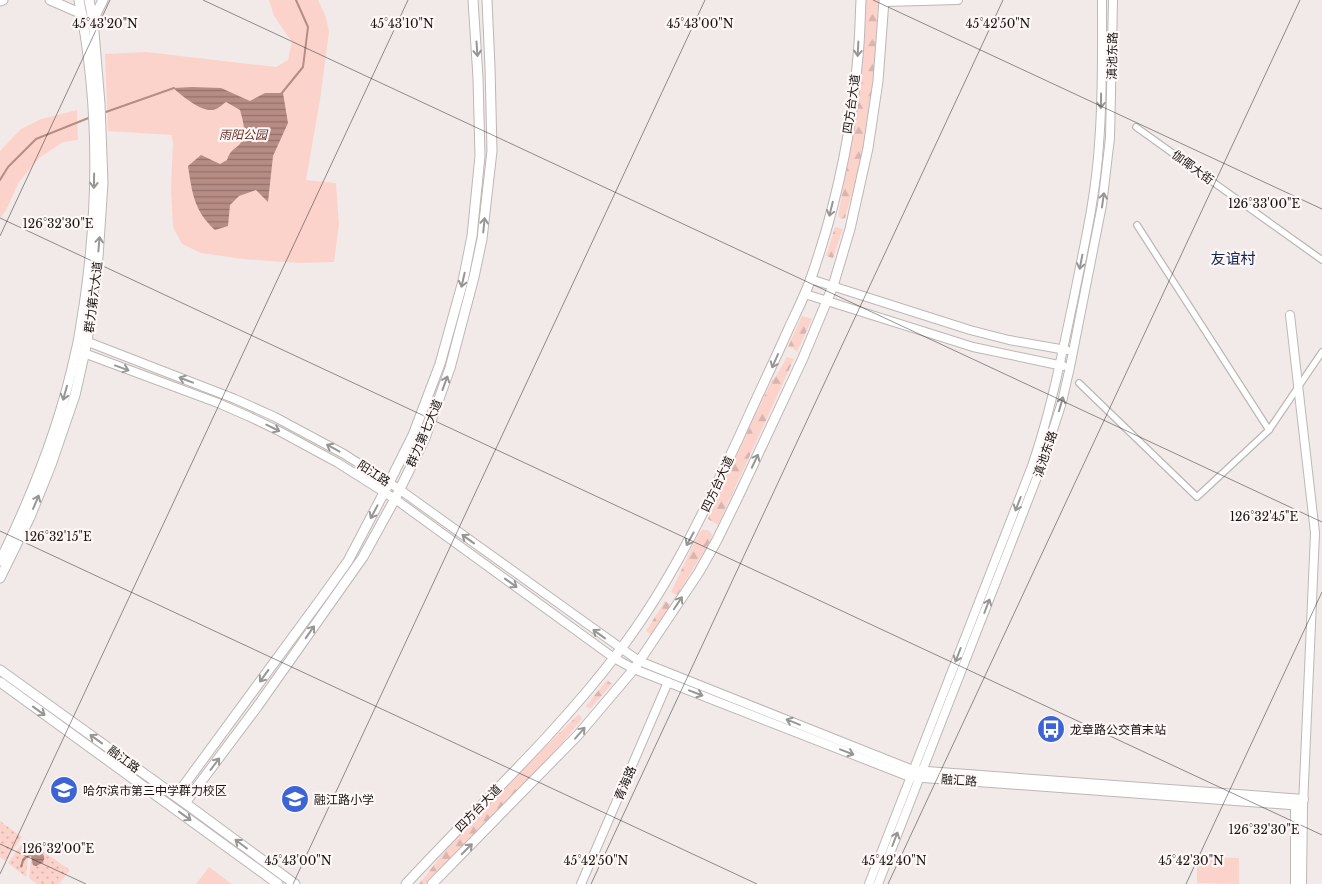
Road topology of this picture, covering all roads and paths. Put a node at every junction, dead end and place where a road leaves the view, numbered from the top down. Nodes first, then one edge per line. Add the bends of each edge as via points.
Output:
1 (50, 0) edge
2 (79, 0) edge
3 (89, 0) edge
4 (103, 0) edge
5 (473, 0) edge
6 (487, 0) edge
7 (861, 0) edge
8 (958, 0) edge
9 (1102, 0) edge
10 (1113, 0) edge
11 (884, 1) edge
12 (82, 14) junction
13 (92, 20) junction
14 (96, 105) junction
15 (1136, 127) dead end
16 (1137, 225) dead end
17 (1322, 260) edge
18 (810, 279) junction
19 (833, 286) junction
20 (805, 294) junction
21 (827, 301) junction
22 (1290, 315) dead end
23 (83, 340) junction
24 (1063, 349) junction
25 (1073, 351) junction
26 (81, 352) junction
27 (1322, 352) edge
28 (1060, 365) junction
29 (1070, 367) junction
30 (1078, 383) dead end
31 (1270, 430) junction
32 (390, 483) junction
33 (399, 489) junction
34 (384, 493) junction
35 (395, 499) junction
36 (0, 561) edge
37 (0, 578) edge
38 (621, 649) junction
39 (614, 658) junction
40 (637, 665) junction
41 (0, 670) edge
42 (0, 682) edge
43 (668, 682) junction
44 (911, 773) junction
45 (921, 774) junction
46 (176, 796) junction
47 (1299, 802) junction
48 (185, 803) junction
49 (278, 884) edge
50 (294, 884) edge
51 (406, 884) edge
52 (432, 884) edge
53 (581, 884) edge
54 (869, 884) edge
55 (878, 884) edge
56 (1295, 884) edge
57 (1302, 884) edge

1 - 12 main road
2 - 12 main road, 群力第六大道
3 - 13 main road, 群力第六大道
4 - 13 main road
5 -> 32 main road, 群力第七大道 via 480,156 472,236 440,364 413,436
33 -> 6 main road, 群力第七大道 via 424,438 450,368 482,239 492,151
7 -> 18 main road, 四方台大道 via 850,118 832,209
8 - 11 street
9 -> 24 street, 滇池东路 via 1099,146 1089,219
25 -> 10 street, 滇池东路 via 1107,170
11 - 19 main road, 四方台大道 via 878,81 868,148
12 - 14 main road, 群力第六大道
13 - 14 main road, 群力第六大道
14 - 23 main road, 群力第六大道 via 103,183 100,233
15 - 17 street, 伽倻大街
16 - 31 street
18 - 19 street
18 - 20 main road, 四方台大道
19 - 21 main road, 四方台大道
19 - 24 street via 970,330
20 - 21 street
20 -> 38 main road, 四方台大道 via 695,530 660,592
21 - 28 street via 973,347
40 -> 21 main road, 四方台大道 via 717,540
22 - 47 street via 1315,533
23 - 26 main road, 群力第六大道
32 -> 23 street, 阳江路 via 275,417
24 - 25 street
24 - 28 street, 滇池东路
25 - 29 street, 滇池东路
26 -> 34 street, 阳江路 via 258,420 338,463
26 -> 36 main road, 群力第六大道 via 39,472
37 -> 26 main road, 群力第六大道 via 51,465 74,395
27 - 31 street
28 - 29 street
28 -> 44 street, 滇池东路 via 1032,466
45 -> 29 street, 滇池东路 via 1041,467
30 - 31 street via 1196,497
32 - 33 street, 阳江路
32 - 34 main road, 群力第七大道
33 - 35 main road, 群力第七大道
38 -> 33 street, 阳江路
34 - 35 street, 阳江路
34 -> 46 main road, 群力第七大道 via 343,568
35 -> 39 street, 阳江路
48 -> 35 main road, 群力第七大道 via 363,557
38 - 39 main road, 四方台大道
38 - 40 street, 阳江路
39 - 40 street, 阳江路
39 - 51 main road, 四方台大道 via 559,724
40 - 43 street, 融汇路
44 -> 40 street, 融汇路
52 -> 40 main road, 四方台大道 via 572,742
46 -> 41 main road, 融江路
42 -> 49 main road, 融江路
43 -> 44 street, 融汇路
43 - 53 street, 青海路
44 - 45 street, 融汇路
44 - 54 street, 滇池东路
45 - 47 street, 融汇路
55 -> 45 street, 滇池东路
46 - 48 main road, 融江路
47 - 56 street
47 - 57 street
50 -> 48 main road, 融江路

